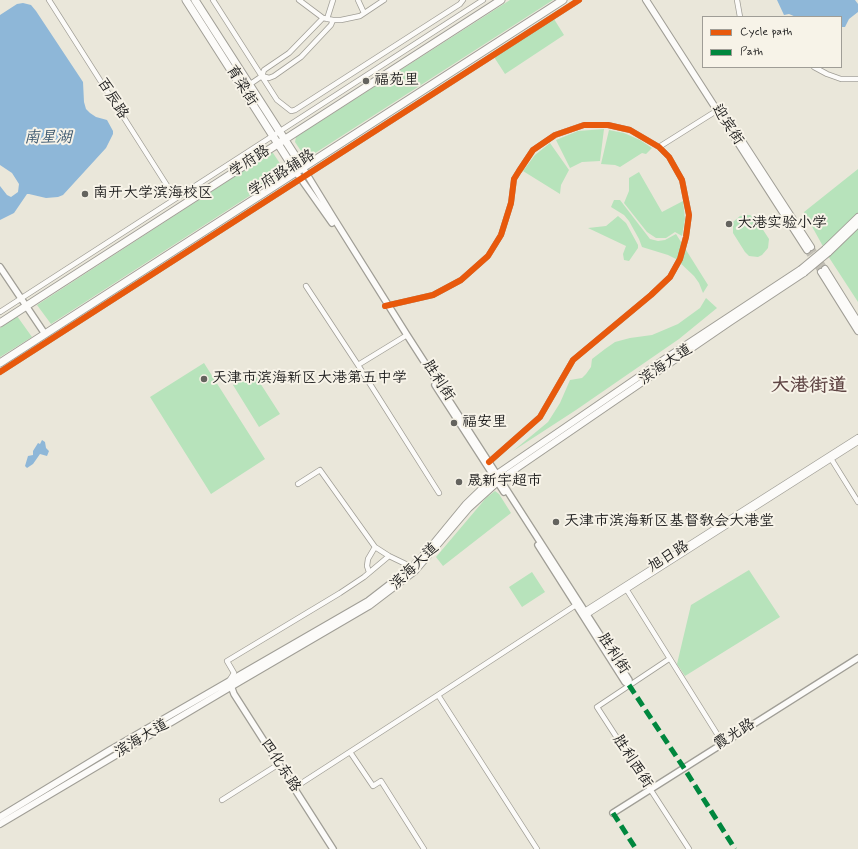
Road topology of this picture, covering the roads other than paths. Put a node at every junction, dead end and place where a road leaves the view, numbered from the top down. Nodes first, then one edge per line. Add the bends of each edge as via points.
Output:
1 (49, 0) edge
2 (186, 0) edge
3 (195, 0) edge
4 (213, 0) edge
5 (299, 0) edge
6 (333, 0) edge
7 (358, 0) edge
8 (384, 0) edge
9 (463, 0) edge
10 (484, 0) edge
11 (501, 0) edge
12 (563, 0) edge
13 (579, 0) edge
14 (646, 0) edge
15 (651, 0) edge
16 (737, 0) edge
17 (364, 13) junction
18 (740, 16) edge
19 (325, 18) junction
20 (333, 20) junction
21 (816, 68) edge
22 (262, 76) junction
23 (858, 79) edge
24 (250, 85) junction
25 (243, 89) junction
26 (719, 109) junction
27 (280, 132) junction
28 (272, 137) junction
29 (285, 139) junction
30 (277, 144) junction
31 (659, 147) junction
32 (305, 171) junction
33 (298, 175) junction
34 (175, 198) junction
35 (858, 217) edge
36 (858, 224) edge
37 (808, 249) tunnel mouth
38 (826, 251) junction
39 (0, 266) edge
40 (802, 271) junction
41 (306, 286) dead end
42 (21, 298) junction
43 (386, 305) junction
44 (26, 306) junction
45 (0, 312) edge
46 (858, 322) edge
47 (0, 323) edge
48 (858, 331) edge
49 (45, 334) junction
50 (406, 336) junction
51 (0, 363) edge
52 (358, 365) junction
53 (0, 372) edge
54 (858, 437) edge
55 (858, 442) edge
56 (831, 457) junction
57 (490, 462) junction
58 (497, 478) junction
59 (298, 484) dead end
60 (439, 493) dead end
61 (858, 502) edge
62 (375, 547) junction
63 (389, 556) junction
64 (412, 567) junction
65 (369, 572) junction
66 (626, 588) junction
67 (578, 604) junction
68 (585, 614) junction
69 (669, 659) junction
70 (858, 659) edge
71 (230, 684) junction
72 (629, 685) junction
73 (438, 695) junction
74 (724, 744) junction
75 (350, 752) junction
76 (279, 764) junction
77 (294, 788) junction
78 (651, 790) junction
79 (222, 800) dead end
80 (614, 814) dead end
81 (0, 817) edge
82 (0, 824) edge
83 (334, 849) edge
84 (424, 849) edge
85 (537, 849) edge
86 (689, 849) edge

1 - 34 street, 百辰路
2 - 25 highway, 育梁街
3 - 24 highway, 育梁街
4 - 22 street
5 - 19 street
6 - 19 street
7 - 17 street
8 - 17 street
9 - 22 street via 295,110 291,111 277,100
10 - 27 street
11 - 29 highway, 学府路
12 - 32 highway
13 - 32 street, 学府路辅路
14 - 26 main road, 迎宾街
15 - 26 main road, 迎宾街
16 - 18 street
17 - 20 street via 349,19
19 - 20 street
19 - 22 street via 289,53 264,70
20 - 22 street via 300,57 270,78
21 - 23 street via 840,79
22 - 24 street
24 - 25 street
24 - 27 highway, 育梁街
25 - 28 highway, 育梁街
26 - 31 street
26 - 37 main road, 迎宾街
27 - 28 street
27 - 29 highway, 育梁街
28 - 30 highway, 育梁街
28 - 34 street
29 - 30 highway, 学府路
29 - 32 highway, 育梁街
30 - 33 highway, 育梁街
30 - 44 highway, 学府路
31 - 43 street via 630,130 608,125 584,125 555,135 533,150 514,179 511,204 501,235 488,256 461,280 433,295
31 - 57 street via 669,157 682,180 689,215 680,258 670,277 574,360 540,417
32 - 33 highway
32 - 43 street, 胜利街
33 - 43 street, 胜利街
33 - 49 highway
33 - 53 street, 学府路辅路
34 - 42 street
35 - 38 main road
36 - 38 main road
38 - 40 main road, bridge
39 - 42 street
40 - 58 main road, 滨海大道
40 - 58 main road, 滨海大道 via 727,318
41 - 52 street
42 - 44 street
42 - 45 street
43 - 50 street, 胜利街
44 - 47 highway, 学府路
44 - 49 street
46 - 48 main road via 823,271
49 - 51 highway
50 - 52 street
50 - 57 street, 胜利街
50 - 58 street, 胜利街
52 - 60 street
54 - 56 street, 旭日路
55 - 56 street, 旭日路
56 - 61 street
56 - 66 street, 旭日路
57 - 58 street, 胜利街
58 - 64 main road, 滨海大道 via 466,504
58 - 67 street, 胜利街
58 - 71 main road, 滨海大道 via 415,571 394,588 364,609
59 - 62 street via 320,470
62 - 63 street
62 - 65 street via 368,559
63 - 64 street
63 - 65 street
64 - 71 main road, 滨海大道 via 368,601
65 - 71 street via 340,593 227,661 234,673
66 - 68 street, 旭日路
66 - 69 street
67 - 68 street, 胜利街
67 - 73 street
68 - 72 street, 胜利街
69 - 72 street
69 - 74 street
70 - 74 street, 霞光路
71 - 76 street, 四化东路
71 - 81 main road, 滨海大道 via 110,750
71 - 82 main road, 滨海大道
72 - 78 street, 胜利西街 via 597,707
73 - 75 street
73 - 85 street
74 - 78 street, 霞光路
75 - 77 street
75 - 84 street via 373,786 381,781
76 - 77 street, 四化东路
76 - 79 street
77 - 83 street, 四化东路
78 - 80 street, 霞光路
78 - 86 street, 胜利西街

